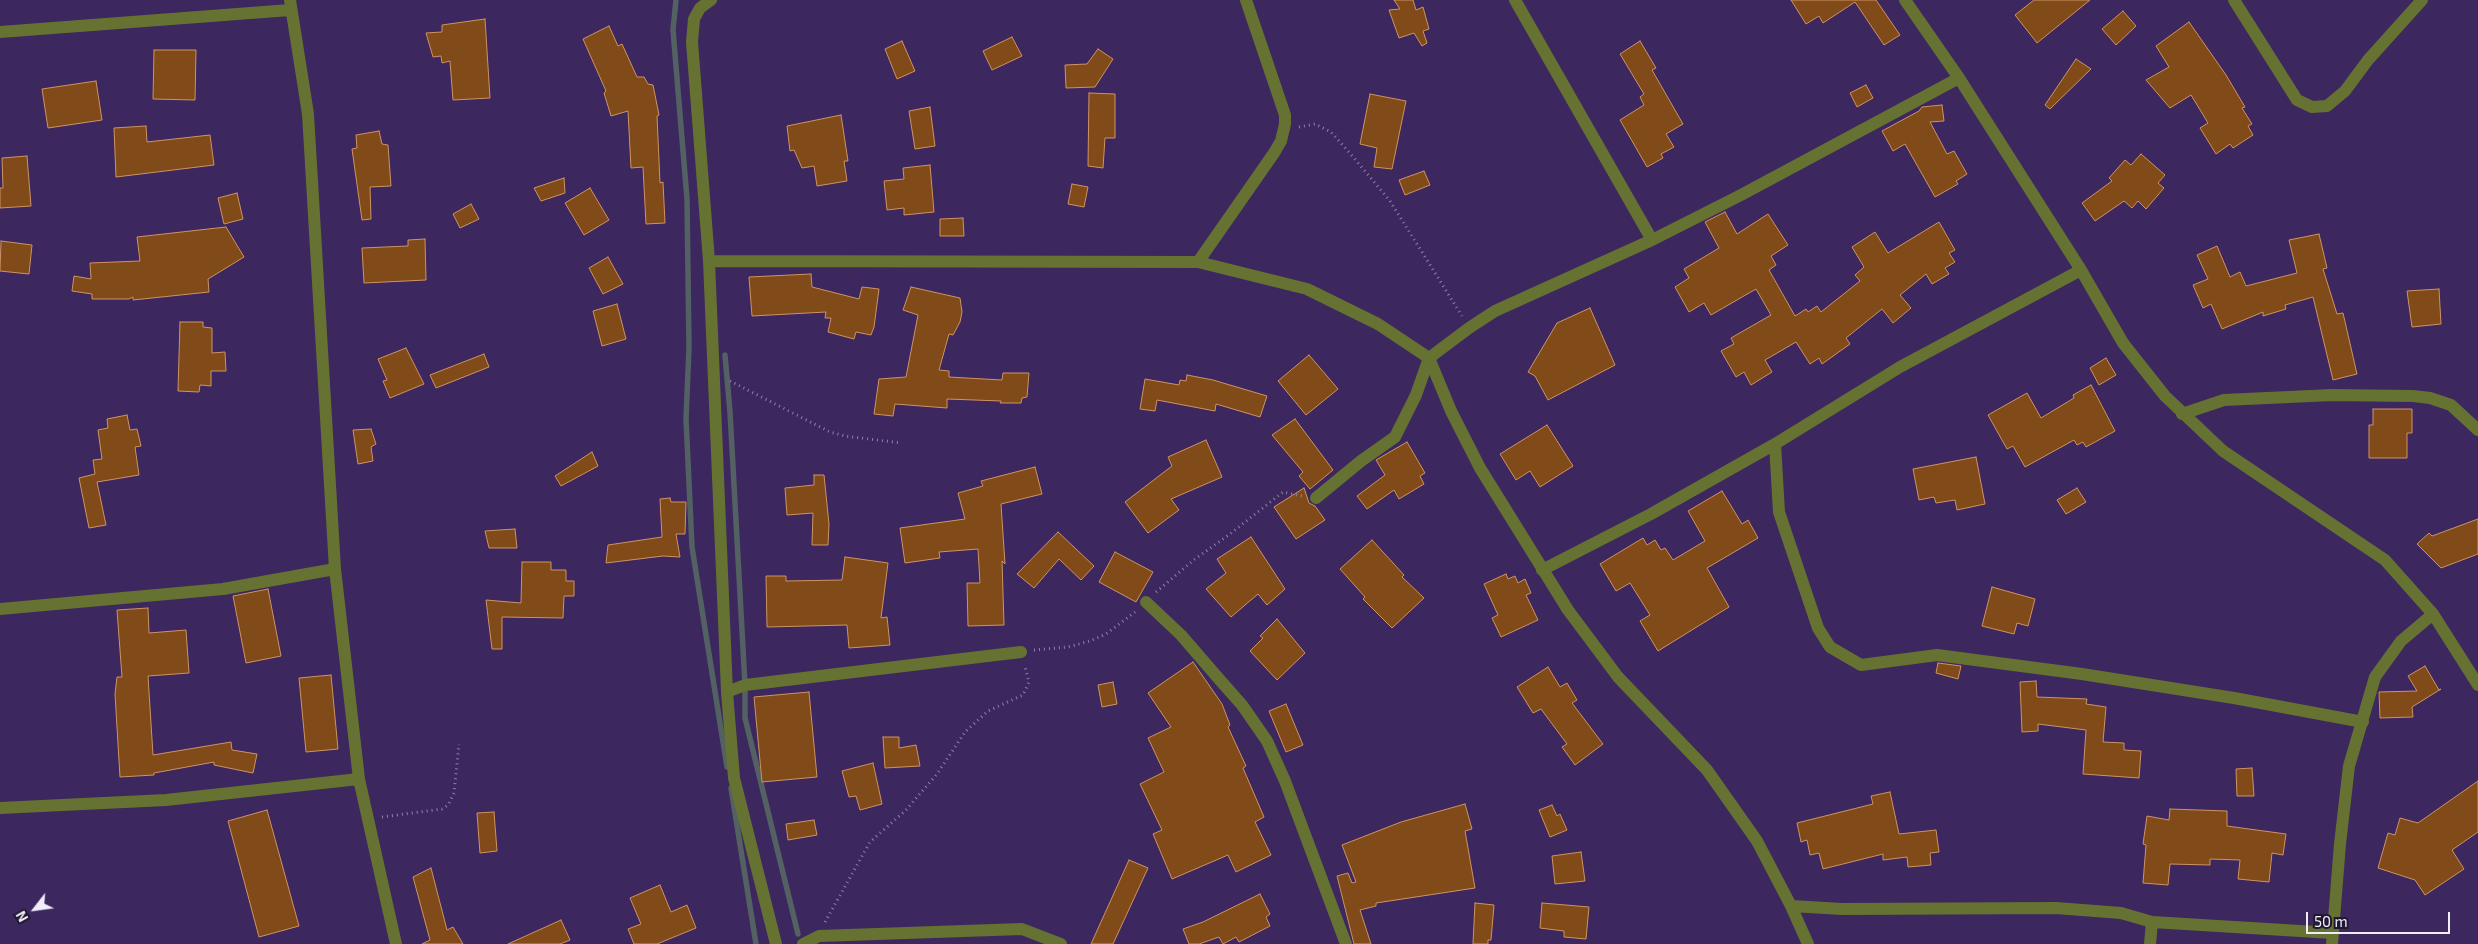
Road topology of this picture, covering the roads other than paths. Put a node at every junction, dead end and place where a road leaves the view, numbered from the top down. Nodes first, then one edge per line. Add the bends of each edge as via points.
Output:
1 (711, 0) edge
2 (1246, 0) edge
3 (1515, 0) edge
4 (1906, 0) edge
5 (2234, 0) edge
6 (2422, 0) edge
7 (290, 5) edge
8 (0, 32) edge
9 (1959, 78) junction
10 (1652, 240) junction
11 (709, 261) junction
12 (1198, 262) junction
13 (2081, 270) junction
14 (1429, 358) junction
15 (2182, 414) junction
16 (2478, 430) edge
17 (1775, 444) junction
18 (1316, 498) road end
19 (335, 568) junction
20 (1542, 570) junction
21 (1146, 602) road end
22 (0, 609) edge
23 (2433, 614) junction
24 (1021, 652) road end
25 (2478, 685) edge
26 (727, 692) junction
27 (2363, 722) junction
28 (359, 780) junction
29 (0, 808) edge
30 (1791, 906) junction
31 (2152, 922) junction
32 (2333, 939) edge
33 (396, 944) edge
34 (776, 944) edge
35 (803, 944) edge
36 (1061, 944) edge
37 (1346, 944) edge
38 (1808, 944) edge
39 (2150, 944) edge

1 - 11 street via 700,8 694,19 692,42
2 - 12 street via 1285,115 1284,131 1274,153
3 - 10 street
4 - 9 street
5 - 6 street via 2297,100 2312,107 2327,106 2345,91
7 - 8 street
7 - 19 street via 308,114
9 - 10 street
9 - 13 street
10 - 14 street via 1495,311
11 - 12 street
11 - 26 street
12 - 14 street via 1307,289 1378,324
13 - 15 street via 2123,343
13 - 17 street via 1900,367
14 - 18 street via 1416,395 1395,437
14 - 20 street via 1480,468
15 - 16 street via 2224,400 2332,395 2413,396 2451,405
15 - 23 street via 2224,451 2385,560
17 - 20 street via 1651,514
17 - 27 street via 1779,512 1818,628 1830,647 1861,665 1937,655 2082,674
19 - 22 street via 224,589
19 - 28 street
20 - 30 street via 1618,677 1707,770 1757,841
21 - 37 street via 1242,705 1267,741
23 - 25 street
23 - 27 street via 2401,641 2375,677
24 - 26 street via 745,685
26 - 34 street via 734,778
27 - 32 street via 2349,766
28 - 29 street via 166,800
28 - 33 street
30 - 31 street via 1842,909 2056,908 2121,913
30 - 38 street
31 - 32 street
31 - 39 street
35 - 36 street via 819,936 1022,928

